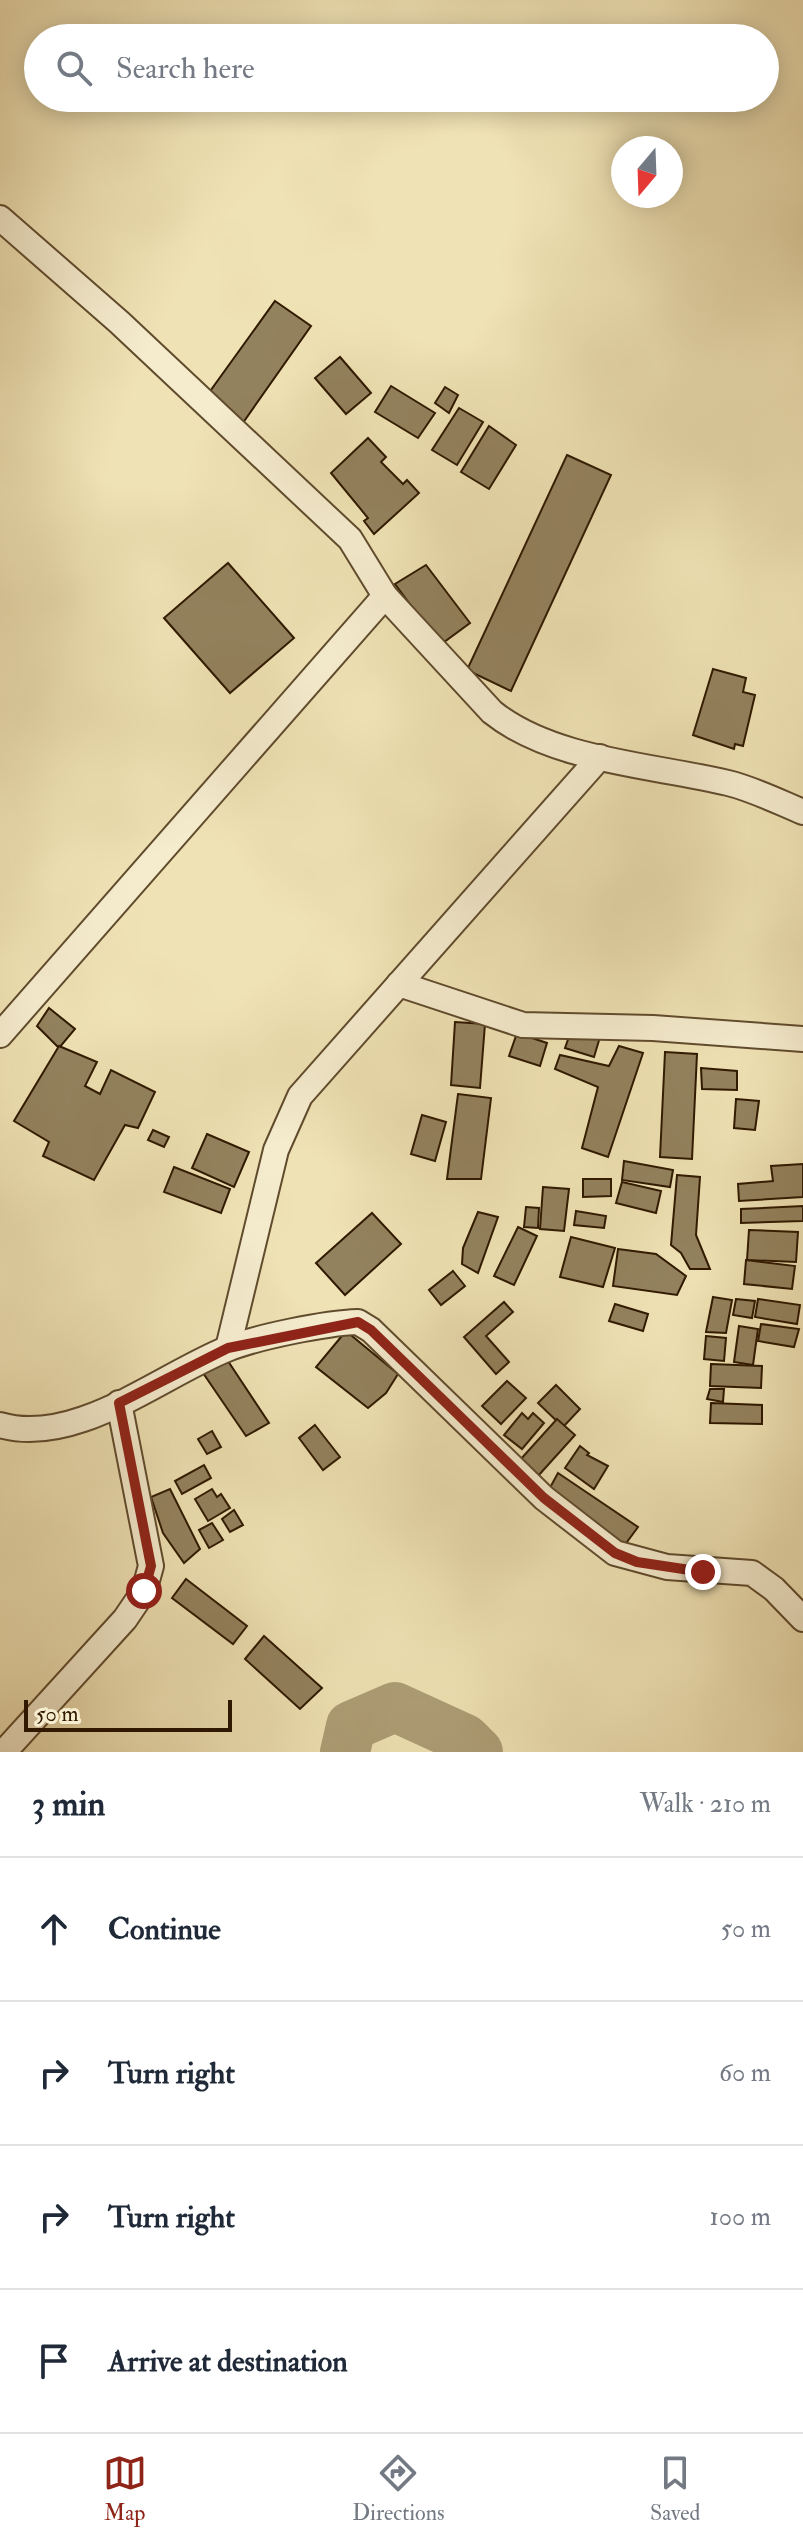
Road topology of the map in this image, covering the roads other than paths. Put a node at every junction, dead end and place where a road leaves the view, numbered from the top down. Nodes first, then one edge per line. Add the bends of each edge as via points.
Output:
1 (0, 218) edge
2 (385, 596) junction
3 (600, 757) junction
4 (803, 812) edge
5 (399, 984) junction
6 (0, 1035) edge
7 (803, 1039) edge
8 (228, 1348) junction
9 (119, 1403) junction
10 (0, 1425) edge
11 (803, 1619) edge
12 (4, 1752) edge

1 - 2 street via 350,539
2 - 3 street via 511,727
2 - 6 street
3 - 4 street via 731,784
3 - 5 street
5 - 7 street via 523,1025
5 - 8 street via 300,1096 289,1118 276,1150
8 - 9 street
8 - 11 street via 358,1322 544,1498 615,1553 667,1567 752,1573
9 - 10 street via 49,1428 28,1431
9 - 12 street via 151,1566 144,1591 125,1619

